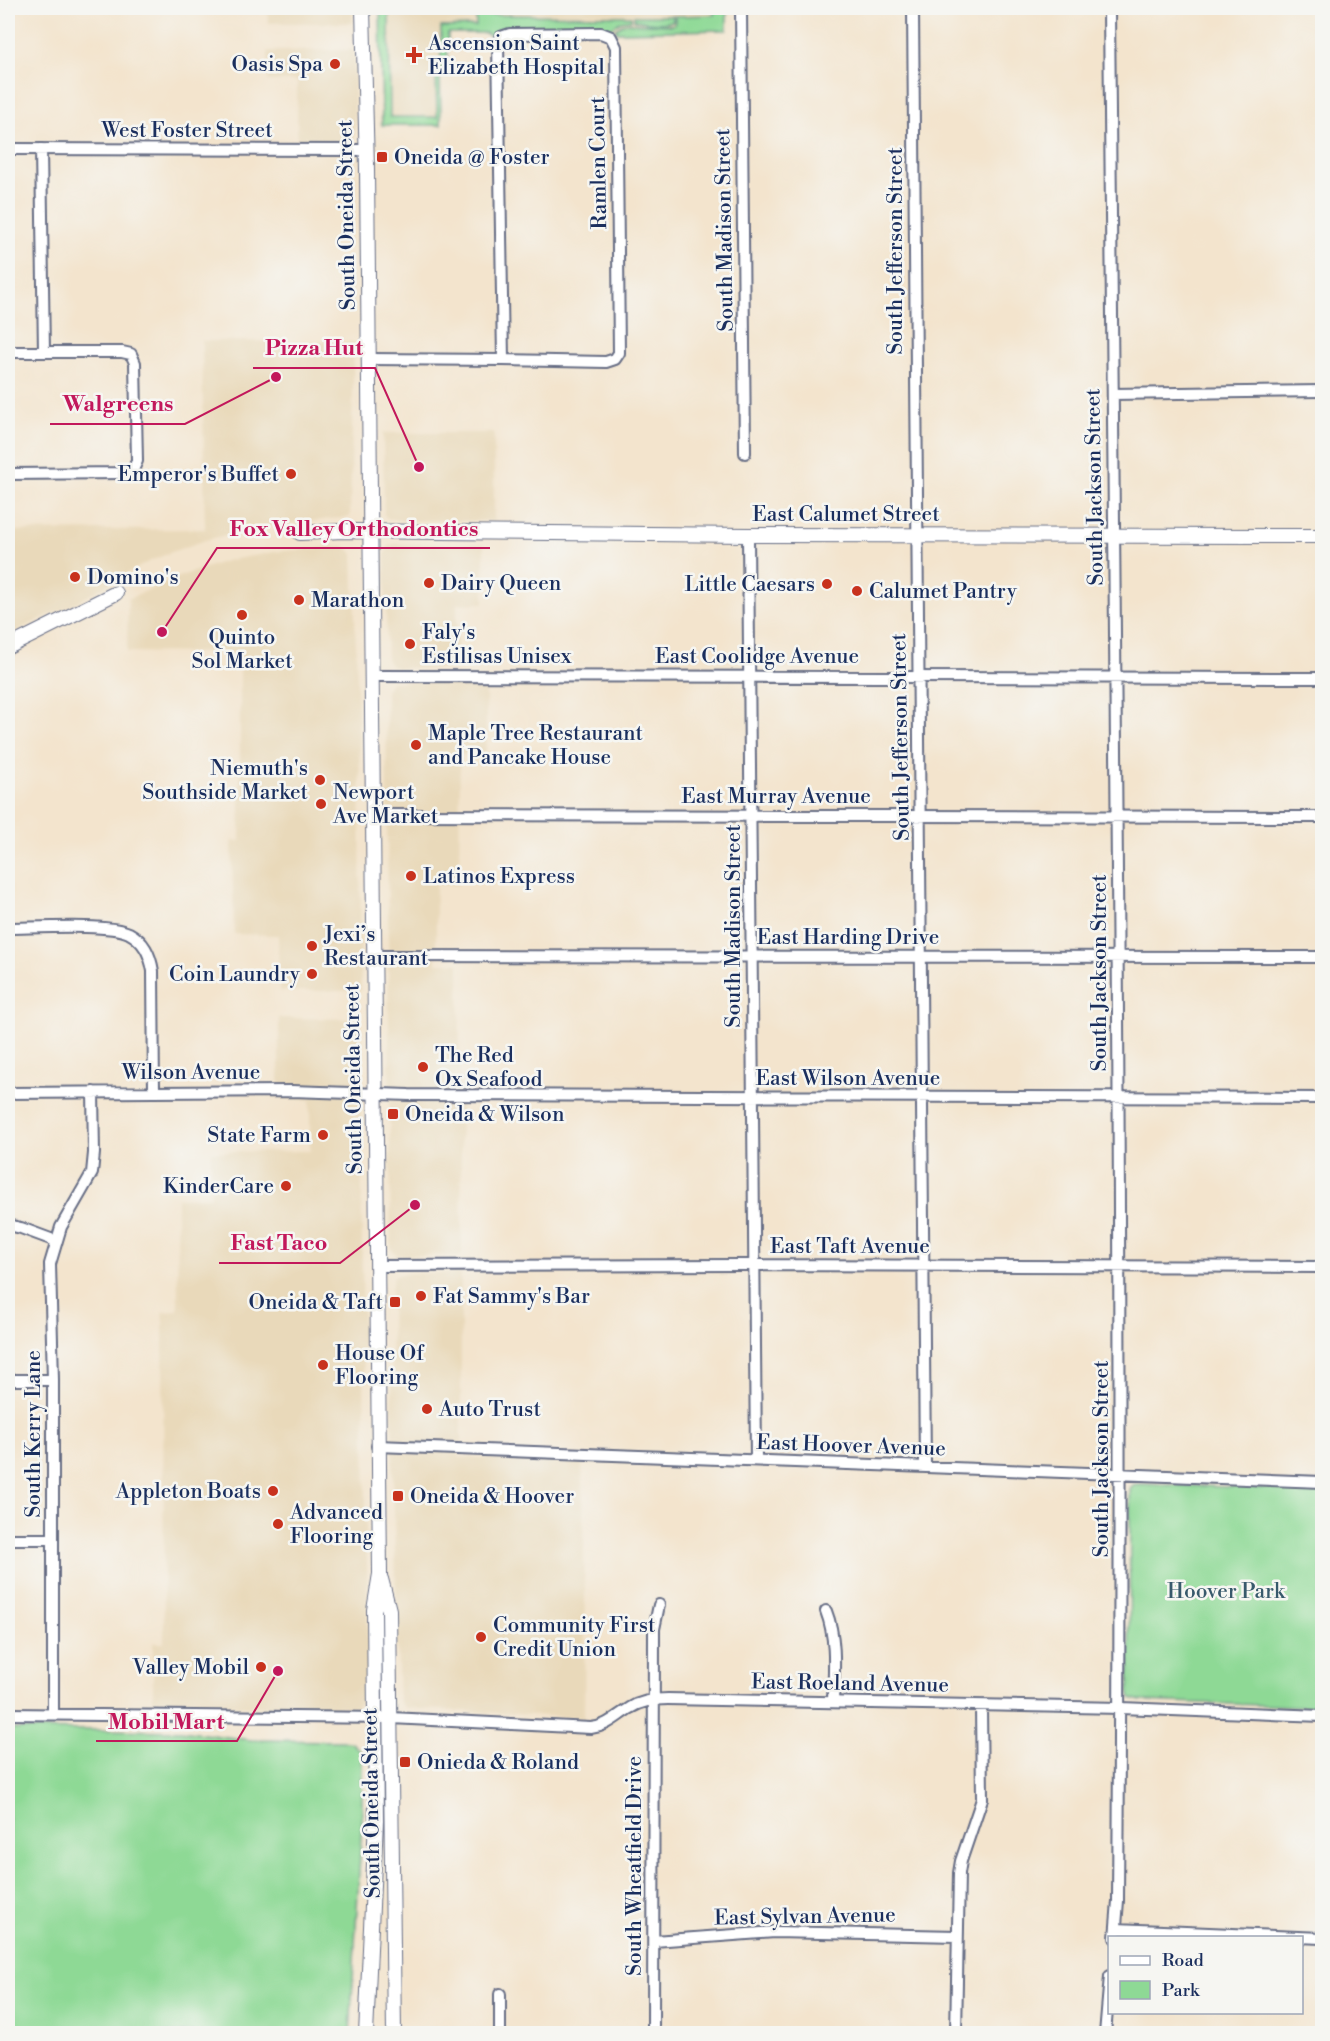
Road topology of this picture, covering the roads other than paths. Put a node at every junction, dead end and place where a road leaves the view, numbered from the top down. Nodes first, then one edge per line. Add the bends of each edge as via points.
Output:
1 (363, 8) edge
2 (741, 8) edge
3 (913, 8) edge
4 (1109, 8) edge
5 (8, 149) edge
6 (41, 149) junction
7 (366, 150) junction
8 (8, 352) edge
9 (44, 352) junction
10 (368, 359) junction
11 (502, 360) junction
12 (1323, 391) edge
13 (1113, 394) junction
14 (745, 453) dead end
15 (8, 474) edge
16 (370, 532) junction
17 (300, 533) dead end
18 (917, 534) junction
19 (748, 535) junction
20 (1114, 535) junction
21 (1323, 536) edge
22 (116, 593) dead end
23 (8, 647) edge
24 (372, 676) junction
25 (751, 676) junction
26 (919, 676) junction
27 (1116, 677) junction
28 (1323, 678) edge
29 (373, 815) junction
30 (752, 815) junction
31 (920, 816) junction
32 (1117, 816) junction
33 (1323, 817) edge
34 (8, 928) edge
35 (373, 956) junction
36 (753, 956) junction
37 (921, 956) junction
38 (1118, 956) junction
39 (1323, 957) edge
40 (93, 1092) junction
41 (154, 1092) junction
42 (8, 1093) edge
43 (374, 1094) junction
44 (753, 1097) junction
45 (922, 1097) junction
46 (1119, 1098) junction
47 (1323, 1098) edge
48 (8, 1225) edge
49 (56, 1241) junction
50 (755, 1265) junction
51 (924, 1265) junction
52 (376, 1266) junction
53 (1120, 1266) junction
54 (1323, 1267) edge
55 (8, 1380) edge
56 (52, 1380) junction
57 (377, 1446) junction
58 (756, 1460) junction
59 (925, 1467) junction
60 (1121, 1475) junction
61 (1323, 1482) edge
62 (8, 1539) edge
63 (53, 1539) junction
64 (659, 1605) dead end
65 (826, 1611) dead end
66 (655, 1699) junction
67 (833, 1701) junction
68 (981, 1706) junction
69 (1120, 1708) junction
70 (8, 1714) edge
71 (52, 1714) junction
72 (1323, 1716) edge
73 (383, 1718) junction
74 (1116, 1933) edge
75 (957, 1936) junction
76 (1240, 1936) edge
77 (1303, 1938) edge
78 (1323, 1938) edge
79 (654, 1941) junction
80 (500, 1994) dead end
81 (1108, 1999) edge
82 (366, 2034) edge
83 (394, 2034) edge
84 (500, 2034) edge
85 (653, 2034) edge
86 (956, 2034) edge
87 (1105, 2034) edge

1 - 7 main road, South Oneida Street
2 - 14 street, South Madison Street
3 - 18 street, South Jefferson Street
4 - 13 street, South Jackson Street
5 - 6 street, West Foster Street
6 - 7 street, West Foster Street
6 - 9 street
7 - 10 main road, South Oneida Street
8 - 9 street
9 - 15 street via 131,354 135,363 136,466 124,473
10 - 11 street, Ramlen Court
10 - 16 main road, South Oneida Street
11 - 11 street, Ramlen Court via 606,362 619,353 616,47 605,34 510,34 498,42
12 - 13 street
13 - 20 street, South Jackson Street
16 - 17 main road, East Calumet Street
16 - 19 main road, East Calumet Street
16 - 24 main road, South Oneida Street
18 - 19 main road, East Calumet Street
18 - 20 main road, East Calumet Street
18 - 26 street, South Jefferson Street
19 - 25 street, South Madison Street
20 - 21 main road, East Calumet Street
20 - 27 street, South Jackson Street
22 - 23 main road
24 - 25 street, East Coolidge Avenue
24 - 29 main road, South Oneida Street
25 - 26 street, East Coolidge Avenue
25 - 30 street, South Madison Street
26 - 27 street, East Coolidge Avenue
26 - 31 street, South Jefferson Street
27 - 28 street, East Coolidge Avenue
27 - 32 street, South Jackson Street
29 - 30 street, East Murray Avenue
29 - 35 main road, South Oneida Street
30 - 31 street, East Murray Avenue
30 - 36 street, South Madison Street
31 - 32 street, East Murray Avenue
31 - 37 street, South Jefferson Street
32 - 33 street, East Murray Avenue
32 - 38 street, South Jackson Street
34 - 41 street via 109,928 127,932 141,942 153,971
35 - 36 street, East Harding Drive
35 - 43 main road, South Oneida Street
36 - 37 street, East Harding Drive
36 - 44 street, South Madison Street
37 - 38 street, East Harding Drive
37 - 45 street, South Jefferson Street
38 - 39 street, East Harding Drive
38 - 46 street, South Jackson Street
40 - 41 street, Wilson Avenue
40 - 42 street, Wilson Avenue
40 - 49 street, South Kerry Lane via 92,1173
41 - 43 street, Wilson Avenue
43 - 44 street, East Wilson Avenue
43 - 52 main road, South Oneida Street
44 - 45 street, East Wilson Avenue
44 - 50 street, South Madison Street
45 - 46 street, East Wilson Avenue
45 - 51 street, South Jefferson Street
46 - 47 street, East Wilson Avenue
46 - 53 street, South Jackson Street
48 - 49 street
49 - 56 street, South Kerry Lane via 51,1264
50 - 51 street, East Taft Avenue
50 - 52 street, East Taft Avenue
50 - 58 street, South Madison Street
51 - 53 street, East Taft Avenue
51 - 59 street, South Jefferson Street
52 - 57 main road, South Oneida Street
53 - 54 street, East Taft Avenue
53 - 60 street, South Jackson Street
55 - 56 street
56 - 63 street, South Kerry Lane
57 - 58 street, East Hoover Avenue
57 - 73 main road, South Oneida Street via 380,1574 374,1610
58 - 59 street, East Hoover Avenue
59 - 60 street, East Hoover Avenue
60 - 61 street, East Hoover Avenue
60 - 69 street, South Jackson Street
62 - 63 street
63 - 71 street, South Kerry Lane
64 - 66 street, South Wheatfield Drive via 654,1629
65 - 67 street via 833,1637
66 - 67 street, East Roeland Avenue
66 - 73 street, East Roeland Avenue via 591,1728
66 - 79 street, South Wheatfield Drive
67 - 68 street, East Roeland Avenue
68 - 69 street, East Roeland Avenue
68 - 75 street via 982,1798 960,1867
69 - 72 street, East Roeland Avenue
69 - 74 street, South Jackson Street
70 - 71 street, East Roeland Avenue
71 - 73 street, East Roeland Avenue
73 - 82 main road, South Oneida Street
73 - 83 main road, South Oneida Street
74 - 76 street
75 - 79 street, East Sylvan Avenue via 775,1932
75 - 86 street
77 - 78 street
79 - 85 street, South Wheatfield Drive
80 - 84 street
81 - 87 street

